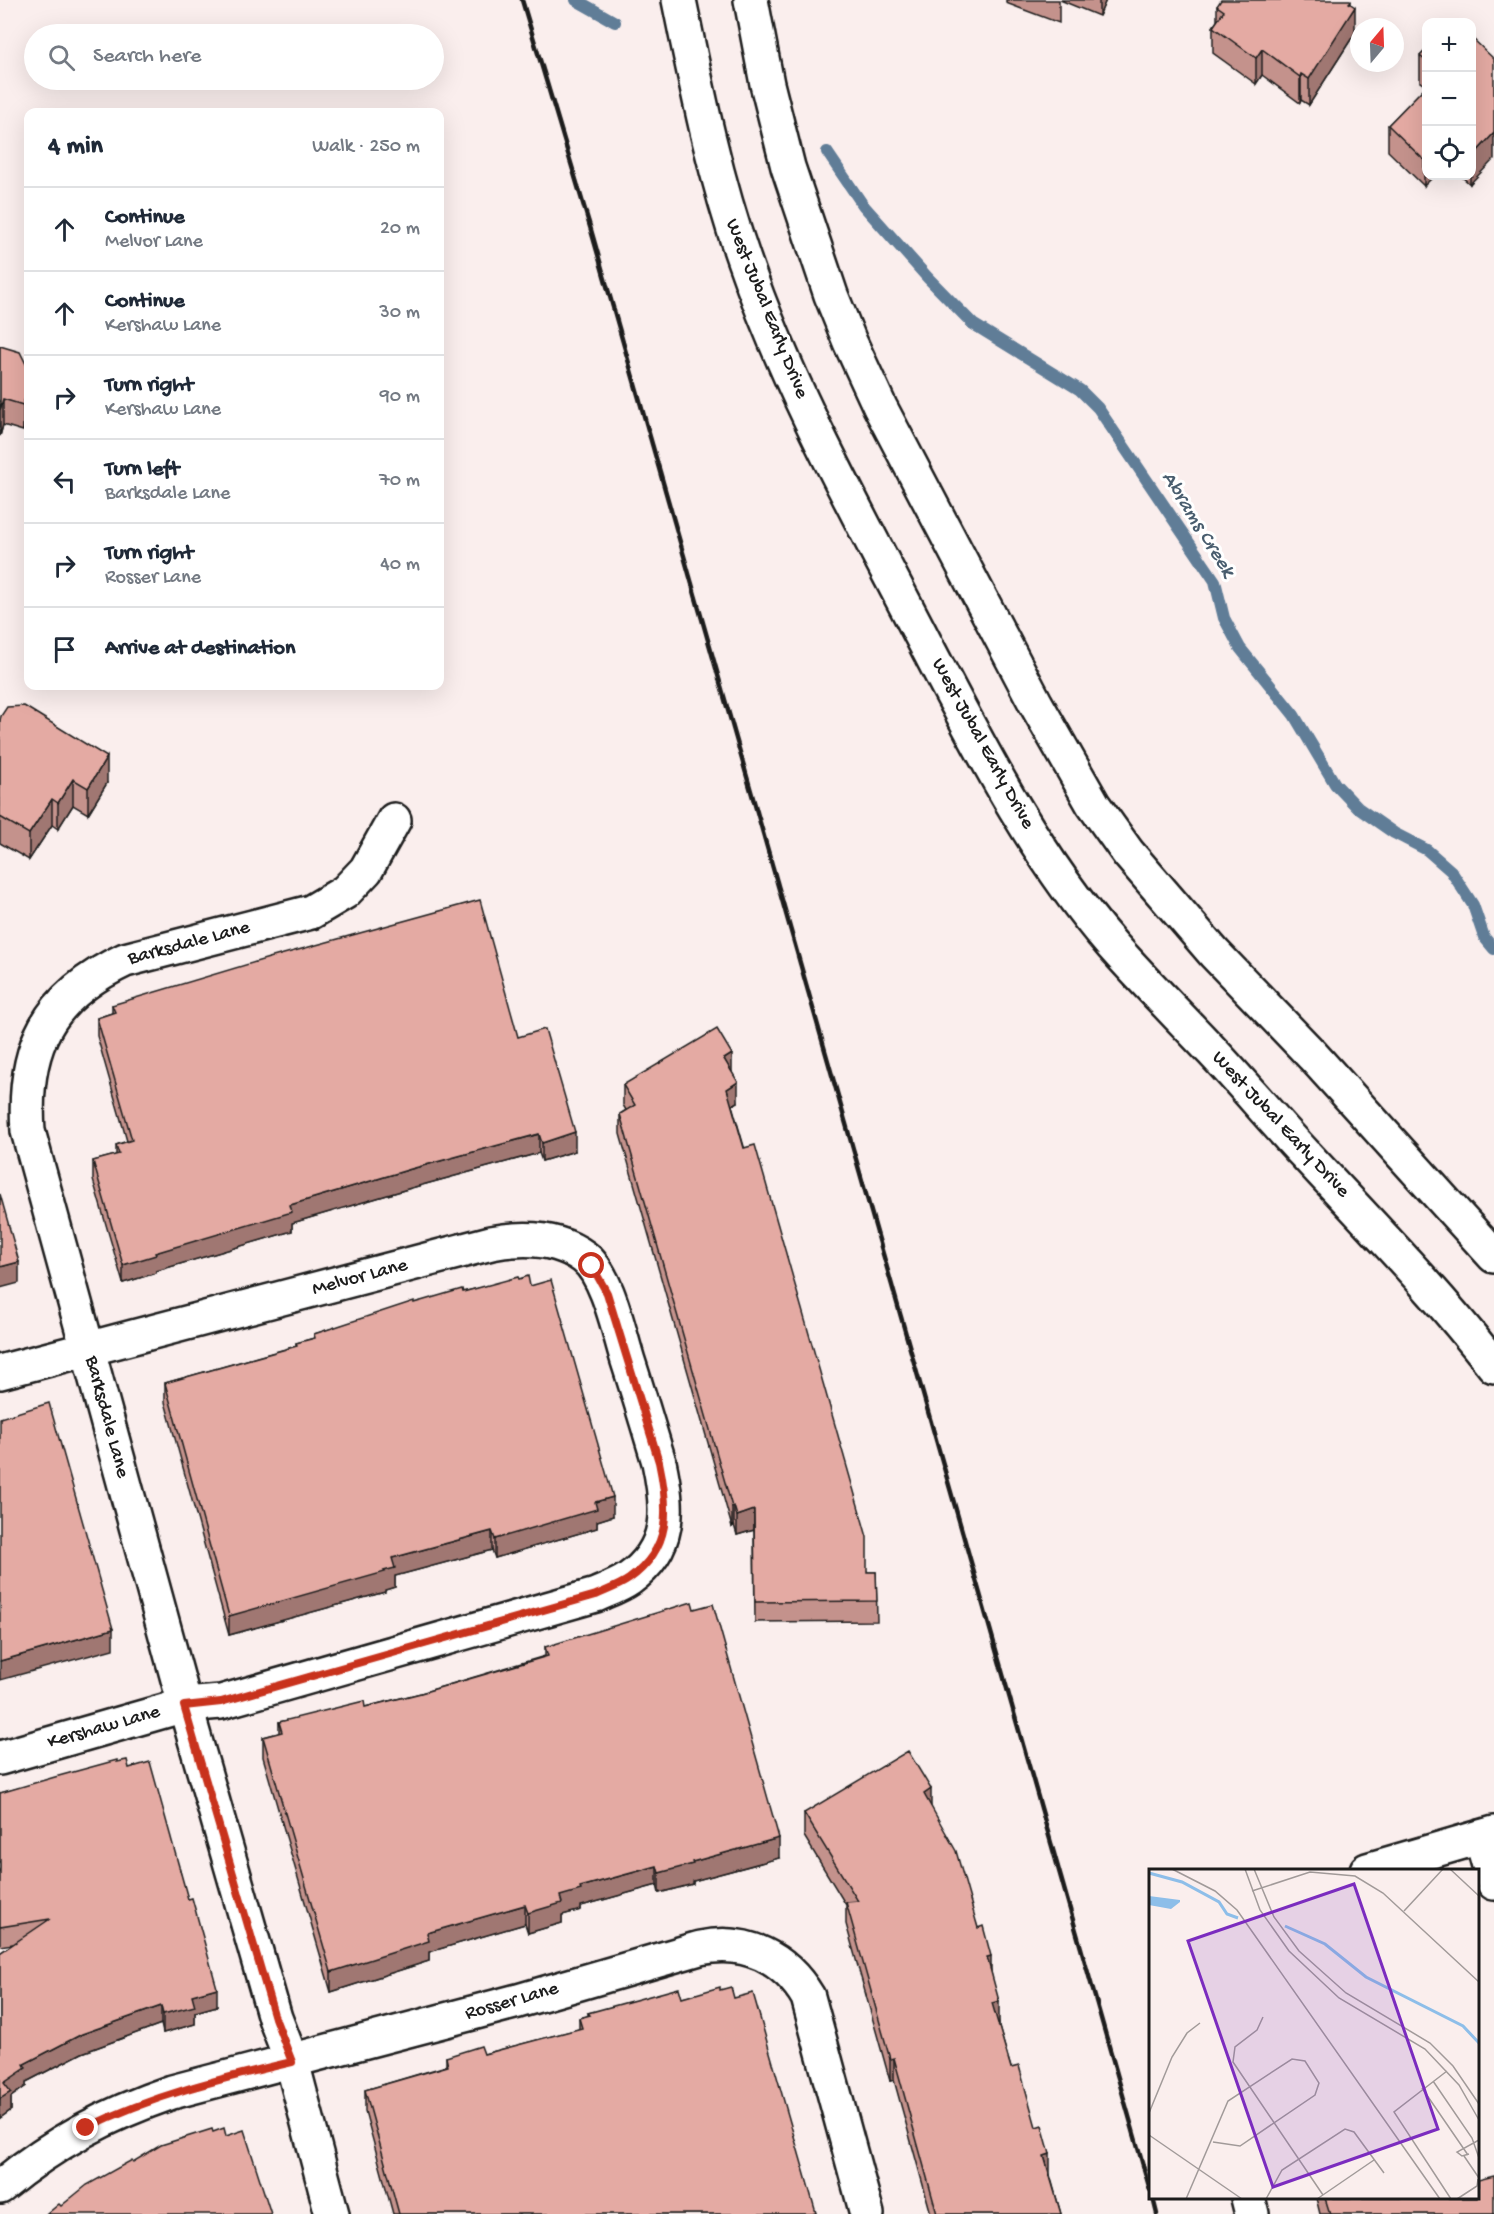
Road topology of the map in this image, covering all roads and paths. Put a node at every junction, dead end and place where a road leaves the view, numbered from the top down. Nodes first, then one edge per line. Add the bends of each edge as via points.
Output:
1 (679, 0) edge
2 (751, 0) edge
3 (394, 820) dead end
4 (1494, 1256) edge
5 (88, 1350) junction
6 (1494, 1366) edge
7 (0, 1372) edge
8 (636, 1386) joint
9 (184, 1706) junction
10 (0, 1758) edge
11 (1488, 1835) edge
12 (1370, 1869) edge
13 (1494, 1882) edge
14 (292, 2062) junction
15 (0, 2187) edge
16 (1248, 2199) edge
17 (332, 2214) edge
18 (867, 2214) edge
19 (1252, 2214) edge

1 - 6 street, West Jubal Early Drive via 708,143 763,312 832,465 982,752 1059,876 1111,944 1384,1236
2 - 4 street via 766,84 788,167 850,342 1035,704 1093,804 1128,853 1214,953
3 - 5 street, Barksdale Lane via 366,870 345,892 326,904 310,912 125,960 81,987 49,1020 39,1038 27,1079 28,1131
5 - 7 street, Melvor Lane
5 - 8 street, Melvor Lane via 491,1243 533,1239 570,1250 592,1266 607,1293
5 - 9 street, Barksdale Lane
8 - 9 street, Kershaw Lane via 659,1462 666,1510 665,1526 655,1552 627,1580 596,1595 221,1702
9 - 10 street, Kershaw Lane
9 - 14 street, Barksdale Lane via 275,2018
11 - 12 street
11 - 13 street
14 - 15 street, Rosser Lane via 172,2092 125,2109 86,2128 22,2168
14 - 17 street, Barksdale Lane
14 - 18 street, Rosser Lane via 710,1945 741,1947 787,1968 808,1997
16 - 19 street

